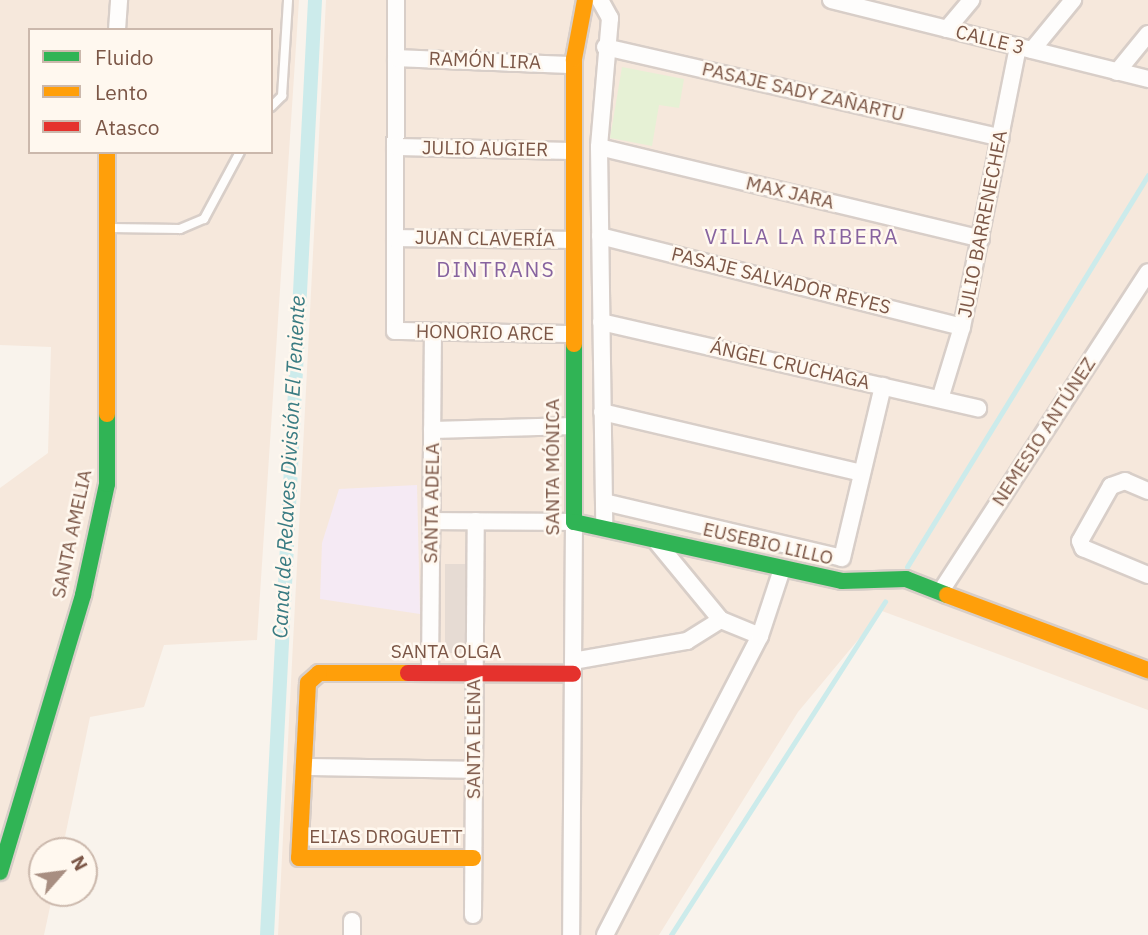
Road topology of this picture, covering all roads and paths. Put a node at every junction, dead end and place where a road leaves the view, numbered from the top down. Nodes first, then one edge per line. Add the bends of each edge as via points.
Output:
1 (119, 0) edge
2 (288, 0) edge
3 (396, 0) edge
4 (585, 0) edge
5 (600, 0) edge
6 (831, 0) edge
7 (971, 0) edge
8 (1073, 0) edge
9 (879, 5) edge
10 (117, 28) edge
11 (947, 29) junction
12 (1148, 34) edge
13 (605, 47) junction
14 (1025, 48) junction
15 (396, 58) junction
16 (574, 65) junction
17 (1117, 72) junction
18 (1148, 79) edge
19 (273, 105) edge
20 (1001, 138) junction
21 (396, 147) junction
22 (599, 147) junction
23 (574, 151) junction
24 (107, 154) edge
25 (239, 154) edge
26 (106, 228) junction
27 (600, 236) junction
28 (395, 238) junction
29 (981, 239) junction
30 (574, 240) junction
31 (1148, 272) edge
32 (601, 322) junction
33 (962, 327) junction
34 (433, 333) junction
35 (574, 334) junction
36 (883, 386) junction
37 (940, 399) junction
38 (978, 408) dead end
39 (602, 412) junction
40 (574, 426) junction
41 (432, 429) junction
42 (862, 473) junction
43 (1148, 491) edge
44 (604, 502) junction
45 (431, 521) junction
46 (476, 521) junction
47 (574, 522) junction
48 (604, 528) junction
49 (654, 540) junction
50 (782, 569) junction
51 (1148, 575) edge
52 (941, 591) junction
53 (721, 620) junction
54 (760, 636) junction
55 (573, 668) junction
56 (1148, 670) edge
57 (430, 673) junction
58 (475, 674) junction
59 (304, 767) junction
60 (474, 769) junction
61 (473, 858) junction
62 (0, 872) edge
63 (473, 915) dead end
64 (571, 935) edge
65 (605, 935) edge

1 - 10 street
2 - 19 lane via 282,96
3 - 15 street
4 - 16 street, SANTA MÓNICA
5 - 13 street via 610,18
6 - 9 street, CALLE 3
7 - 11 street
8 - 14 street
9 - 11 street, CALLE 3
11 - 14 street, CALLE 3
12 - 17 street
13 - 20 street, PASAJE SADY ZAÑARTU
13 - 22 street
14 - 17 street, CALLE 3
14 - 20 street, JULIO BARRENECHEA
15 - 16 street, RAMÓN LIRA
15 - 21 street
16 - 23 street, SANTA MÓNICA
17 - 18 street, CALLE 3
20 - 29 street, JULIO BARRENECHEA
21 - 23 street, JULIO AUGIER
21 - 28 street
22 - 27 street
22 - 29 street, MAX JARA
23 - 30 street, SANTA MÓNICA
24 - 26 street, SANTA AMELIA
25 - 26 lane via 204,219 180,229
26 - 62 street, SANTA AMELIA via 107,484 83,595
27 - 32 street
27 - 33 street, PASAJE SALVADOR REYES
28 - 30 street, JUAN CLAVERÍA
28 - 34 street, HONORIO ARCE via 395,331
29 - 33 street, JULIO BARRENECHEA
30 - 35 street, SANTA MÓNICA
31 - 52 street, NEMESIO ANTÚNEZ
32 - 36 street, ÁNGEL CRUCHAGA
32 - 39 street
33 - 37 street, JULIO BARRENECHEA
34 - 35 street, HONORIO ARCE
34 - 41 street, SANTA ADELA
35 - 40 street, SANTA MÓNICA
36 - 37 street, ÁNGEL CRUCHAGA
36 - 42 street
37 - 38 street, ÁNGEL CRUCHAGA
39 - 42 street
39 - 44 street
40 - 41 street
40 - 47 street, SANTA MÓNICA
41 - 45 street, SANTA ADELA
42 - 44 street via 842,558
43 - 51 street via 1125,481 1111,486 1080,541 1083,548
44 - 48 street
45 - 46 street
45 - 57 street, SANTA ADELA
46 - 47 street
46 - 58 street, SANTA ELENA
47 - 48 street, EUSEBIO LILLO
47 - 55 street, SANTA MÓNICA
48 - 49 street, EUSEBIO LILLO
49 - 50 street, EUSEBIO LILLO
49 - 53 street
50 - 52 street, EUSEBIO LILLO via 842,581 894,577
50 - 54 street
52 - 56 street, EUSEBIO LILLO
53 - 54 street
53 - 55 street via 687,641
54 - 65 street
55 - 58 street, SANTA OLGA
55 - 64 street, SANTA MÓNICA
57 - 58 street, SANTA OLGA
57 - 59 street, SANTA OLGA via 319,673 308,683
58 - 60 street, SANTA ELENA
59 - 60 street
59 - 61 street, ELIAS DROGUETT via 299,858
60 - 61 street, SANTA ELENA
61 - 63 street, SANTA ELENA

